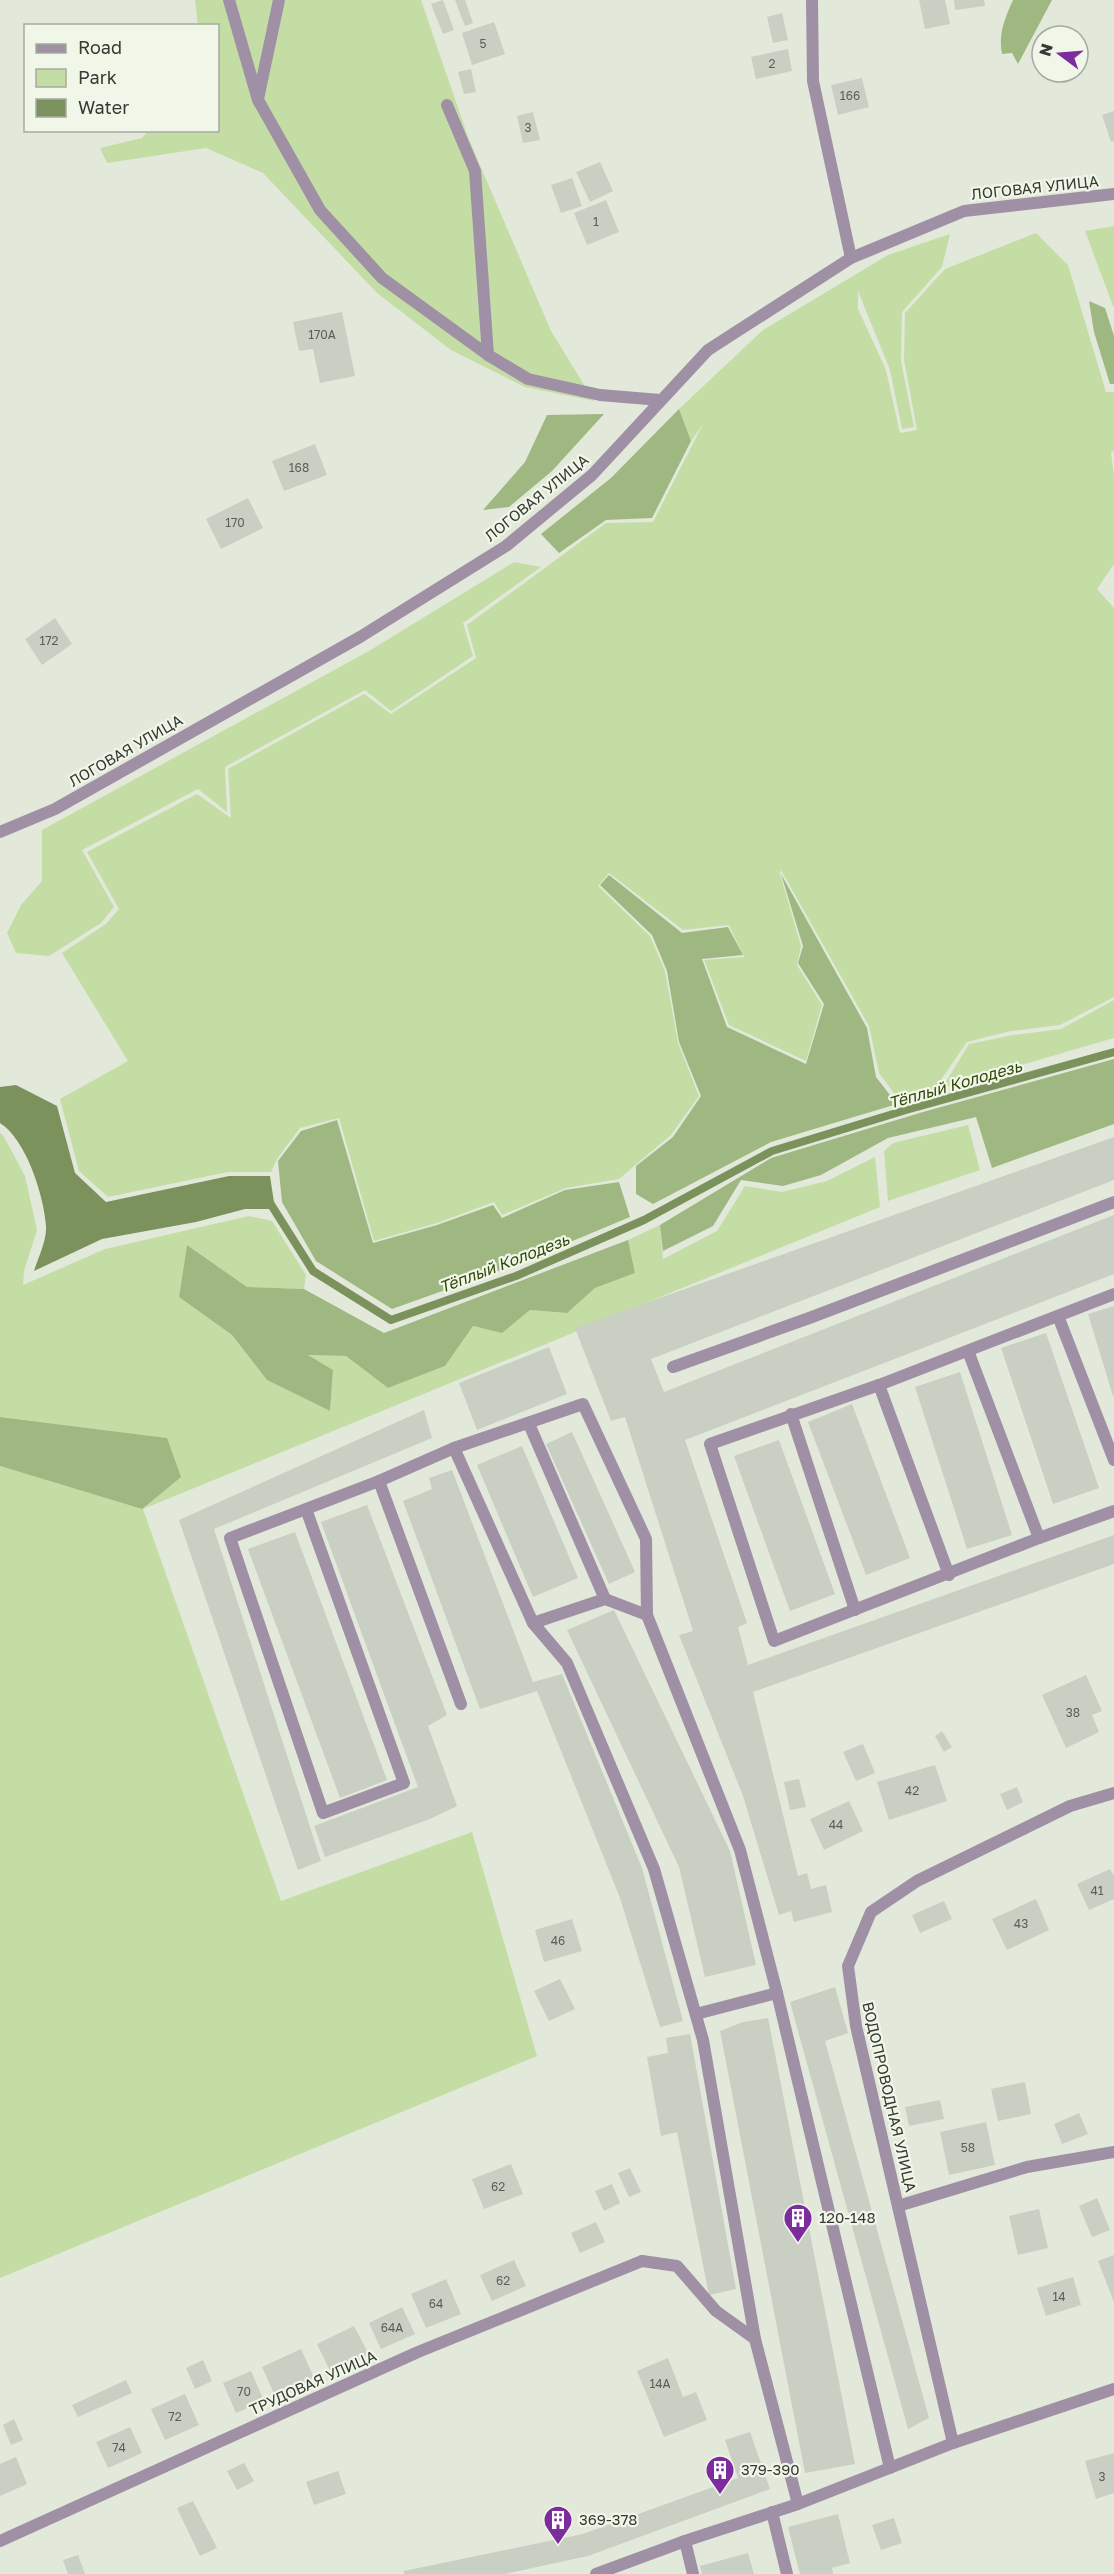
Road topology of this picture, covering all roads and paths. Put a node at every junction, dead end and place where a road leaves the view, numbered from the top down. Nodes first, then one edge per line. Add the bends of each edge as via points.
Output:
1 (229, 0) edge
2 (279, 0) edge
3 (812, 0) edge
4 (258, 100) junction
5 (447, 105) dead end
6 (1114, 194) edge
7 (850, 258) junction
8 (488, 355) junction
9 (660, 400) junction
10 (0, 832) edge
11 (1114, 1202) edge
12 (1114, 1294) edge
13 (1058, 1316) junction
14 (968, 1351) junction
15 (673, 1367) dead end
16 (879, 1385) junction
17 (791, 1414) junction
18 (530, 1424) junction
19 (454, 1448) junction
20 (1114, 1460) edge
21 (379, 1481) junction
22 (306, 1509) junction
23 (1114, 1511) edge
24 (1039, 1538) junction
25 (949, 1575) junction
26 (605, 1599) junction
27 (855, 1610) junction
28 (647, 1615) junction
29 (533, 1623) junction
30 (461, 1704) dead end
31 (1114, 1793) edge
32 (777, 1993) junction
33 (696, 2014) junction
34 (1114, 2152) edge
35 (898, 2206) junction
36 (755, 2339) junction
37 (1114, 2389) edge
38 (953, 2443) junction
39 (890, 2468) junction
40 (798, 2504) junction
41 (772, 2512) junction
42 (0, 2541) edge
43 (685, 2541) junction
44 (600, 2573) edge
45 (693, 2574) edge
46 (787, 2574) edge

1 - 4 street
2 - 4 street
3 - 7 street via 813,81
4 - 8 street via 328,219 382,278
5 - 8 street via 475,171
6 - 7 street, ЛОГОВАЯ УЛИЦА via 964,211
7 - 9 street, ЛОГОВАЯ УЛИЦА via 708,350
8 - 9 street via 528,379 600,395
9 - 10 street, ЛОГОВАЯ УЛИЦА via 592,475 506,546 360,637 55,808
11 - 15 street
12 - 13 street
13 - 14 street
13 - 20 street
14 - 16 street
14 - 24 street
16 - 17 street
16 - 25 street
17 - 27 street
17 - 27 street via 710,1444 774,1641
18 - 19 street
18 - 26 street
18 - 28 street via 583,1404 646,1539
19 - 21 street
19 - 29 street
21 - 22 street
21 - 30 street
22 - 22 street via 230,1538 323,1814 404,1784
23 - 24 street
24 - 25 street
25 - 27 street
26 - 28 street
26 - 29 street
28 - 32 street via 740,1850
29 - 33 street via 567,1663 654,1869
31 - 35 street, ВОДОПРОВОДНАЯ УЛИЦА via 1049,1816 917,1881 871,1912 848,1966 856,2026
32 - 33 street
32 - 39 street
33 - 36 street via 704,2040
34 - 35 street via 1026,2167
35 - 38 street, ВОДОПРОВОДНАЯ УЛИЦА
36 - 40 street
36 - 42 street, ТРУДОВАЯ УЛИЦА via 716,2311 677,2266 642,2261 418,2352
37 - 38 street
38 - 39 street
39 - 40 street
40 - 41 street
41 - 43 street
41 - 46 street
43 - 44 street
43 - 45 street

